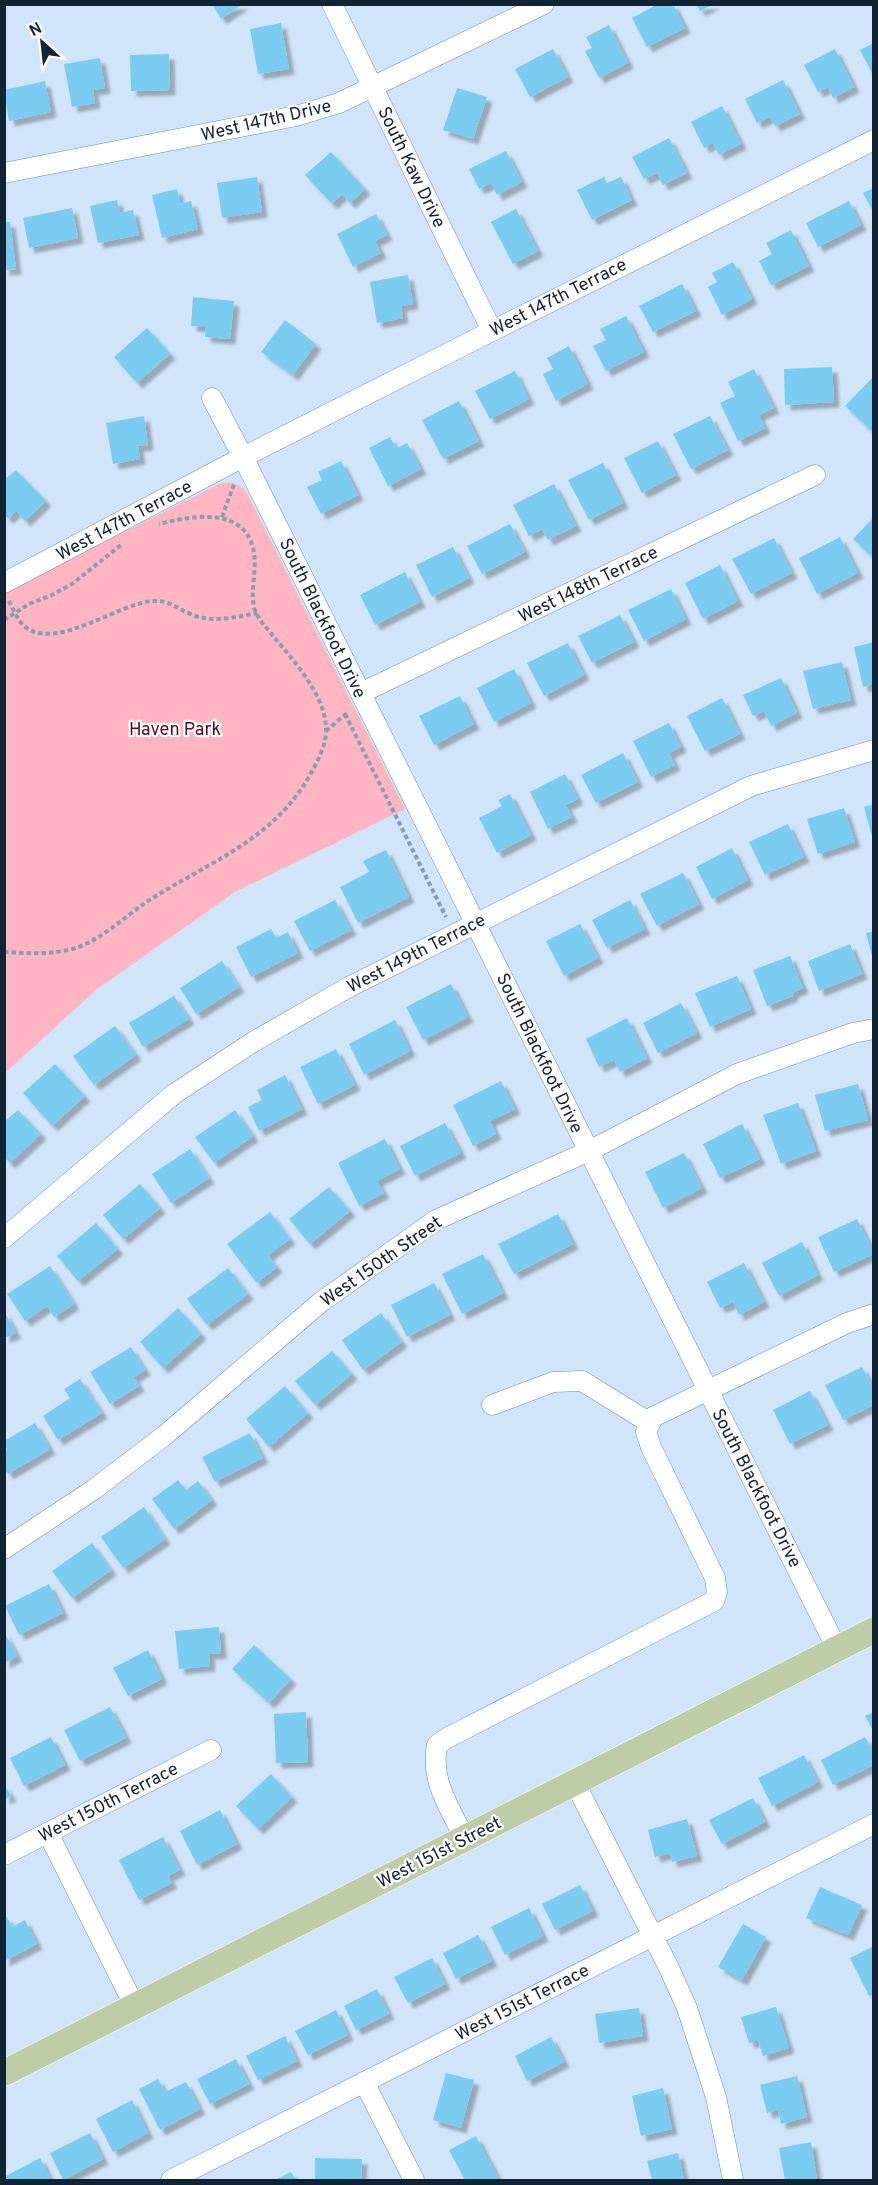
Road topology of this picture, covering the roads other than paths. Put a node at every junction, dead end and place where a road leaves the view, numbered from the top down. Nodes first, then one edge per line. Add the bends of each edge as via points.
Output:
1 (332, 4) edge
2 (544, 4) edge
3 (373, 87) junction
4 (873, 140) edge
5 (4, 173) edge
6 (492, 330) junction
7 (212, 398) dead end
8 (243, 457) junction
9 (815, 475) dead end
10 (4, 583) edge
11 (363, 698) junction
12 (873, 750) edge
13 (476, 923) junction
14 (873, 1029) edge
15 (589, 1151) junction
16 (4, 1238) edge
17 (873, 1314) edge
18 (708, 1391) junction
19 (492, 1405) dead end
20 (650, 1423) junction
21 (4, 1549) edge
22 (873, 1630) edge
23 (837, 1649) junction
24 (211, 1750) dead end
25 (575, 1783) junction
26 (873, 1824) edge
27 (48, 1833) junction
28 (465, 1839) junction
29 (4, 1855) edge
30 (653, 1936) junction
31 (135, 2007) junction
32 (4, 2073) edge
33 (364, 2082) junction
34 (171, 2181) edge
35 (414, 2181) edge
36 (733, 2181) edge

1 - 3 street, South Kaw Drive
2 - 3 street, West 147th Drive
3 - 5 street, West 147th Drive via 296,117
3 - 6 street, South Kaw Drive
4 - 6 street, West 147th Terrace
6 - 8 street, West 147th Terrace
7 - 8 street
8 - 10 street, West 147th Terrace
8 - 11 street, South Blackfoot Drive
9 - 11 street, West 148th Terrace
11 - 13 street, South Blackfoot Drive
12 - 13 street, West 149th Terrace via 751,786
13 - 15 street, South Blackfoot Drive
13 - 16 street, West 149th Terrace via 349,987 253,1042 174,1094
14 - 15 street, West 150th Street via 737,1074
15 - 18 street, South Blackfoot Drive
15 - 21 street, West 150th Street via 436,1220 321,1302 165,1436
17 - 18 street
18 - 20 street via 653,1417
18 - 23 street, South Blackfoot Drive
19 - 20 street via 553,1382 582,1382
20 - 28 street via 646,1432 651,1447 715,1578 714,1601 437,1746 435,1777
22 - 23 main road, West 151st Street
23 - 25 main road, West 151st Street
24 - 27 street, West 150th Terrace
25 - 28 main road, West 151st Street
25 - 30 street
26 - 30 street, West 151st Terrace
27 - 29 street, West 150th Terrace
27 - 31 street
28 - 31 main road, West 151st Street
30 - 33 street, West 151st Terrace
30 - 36 street via 687,2008 709,2071
31 - 32 main road, West 151st Street
33 - 34 street, West 151st Terrace
33 - 35 street

